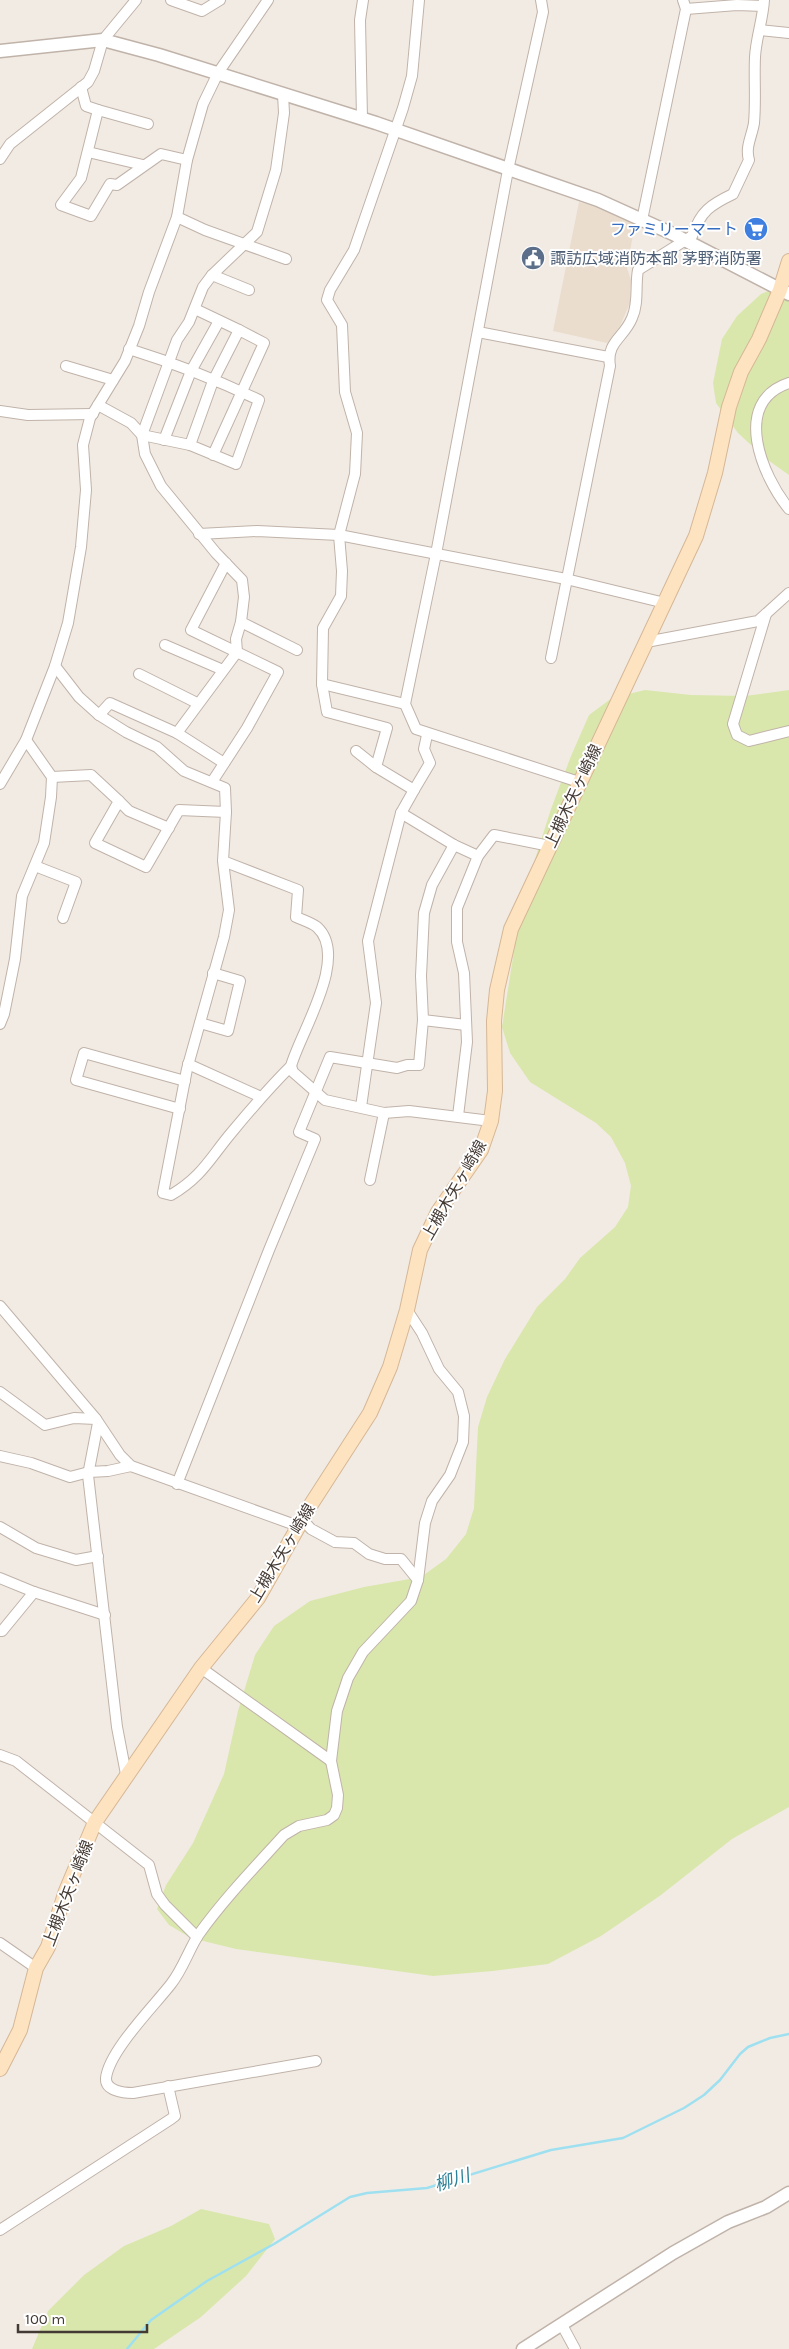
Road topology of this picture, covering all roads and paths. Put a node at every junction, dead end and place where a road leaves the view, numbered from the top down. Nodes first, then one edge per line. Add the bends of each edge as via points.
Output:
1 (136, 0) edge
2 (171, 0) edge
3 (220, 0) edge
4 (268, 0) edge
5 (364, 0) edge
6 (419, 0) edge
7 (541, 0) edge
8 (546, 0) edge
9 (764, 3) edge
10 (685, 5) edge
11 (543, 12) junction
12 (760, 30) junction
13 (789, 32) edge
14 (103, 40) junction
15 (0, 51) edge
16 (218, 73) junction
17 (81, 87) junction
18 (283, 94) junction
19 (98, 110) junction
20 (362, 118) junction
21 (148, 124) dead end
22 (395, 130) junction
23 (88, 152) junction
24 (0, 159) edge
25 (187, 160) junction
26 (143, 165) junction
27 (508, 170) junction
28 (177, 217) junction
29 (642, 220) junction
30 (685, 241) junction
31 (245, 244) junction
32 (286, 258) dead end
33 (789, 261) edge
34 (212, 275) junction
35 (249, 290) dead end
36 (784, 292) edge
37 (195, 309) junction
38 (219, 321) junction
39 (239, 330) junction
40 (478, 332) junction
41 (129, 349) junction
42 (608, 357) junction
43 (169, 362) junction
44 (66, 366) dead end
45 (191, 371) junction
46 (114, 380) junction
47 (213, 380) junction
48 (789, 383) edge
49 (240, 391) junction
50 (96, 410) junction
51 (0, 411) edge
52 (142, 435) junction
53 (164, 440) junction
54 (190, 446) junction
55 (213, 455) junction
56 (789, 509) edge
57 (200, 534) junction
58 (339, 535) junction
59 (436, 554) junction
60 (226, 563) junction
61 (566, 579) junction
62 (789, 593) edge
63 (665, 603) junction
64 (766, 614) junction
65 (240, 622) junction
66 (646, 642) junction
67 (165, 644) dead end
68 (297, 650) dead end
69 (237, 652) junction
70 (551, 658) dead end
71 (55, 666) junction
72 (223, 670) junction
73 (139, 674) dead end
74 (322, 684) junction
75 (197, 703) junction
76 (405, 704) junction
77 (99, 715) junction
78 (789, 731) edge
79 (177, 733) junction
80 (427, 734) junction
81 (26, 740) junction
82 (356, 751) dead end
83 (224, 763) junction
84 (376, 767) junction
85 (52, 777) junction
86 (212, 782) junction
87 (579, 782) junction
88 (0, 784) edge
89 (414, 790) junction
90 (119, 801) junction
91 (226, 812) junction
92 (401, 813) junction
93 (169, 828) junction
94 (454, 845) junction
95 (550, 846) junction
96 (478, 856) junction
97 (223, 861) junction
98 (35, 866) junction
99 (64, 918) dead end
100 (213, 973) junction
101 (423, 1020) junction
102 (200, 1023) junction
103 (0, 1024) edge
104 (466, 1025) junction
105 (188, 1064) junction
106 (367, 1064) junction
107 (291, 1066) junction
108 (185, 1081) junction
109 (315, 1091) junction
110 (261, 1097) junction
111 (362, 1107) junction
112 (180, 1110) junction
113 (384, 1112) junction
114 (458, 1116) junction
115 (491, 1121) junction
116 (370, 1180) dead end
117 (0, 1306) edge
118 (407, 1310) junction
119 (0, 1392) edge
120 (97, 1421) junction
121 (0, 1456) edge
122 (131, 1466) junction
123 (89, 1472) junction
124 (177, 1484) junction
125 (300, 1522) junction
126 (0, 1527) edge
127 (98, 1556) junction
128 (0, 1578) edge
129 (418, 1580) junction
130 (34, 1592) junction
131 (105, 1615) junction
132 (0, 1631) edge
133 (201, 1668) junction
134 (0, 1755) edge
135 (331, 1761) junction
136 (126, 1774) junction
137 (95, 1822) junction
138 (197, 1937) junction
139 (0, 1943) edge
140 (36, 1968) junction
141 (316, 2061) dead end
142 (0, 2069) edge
143 (168, 2086) junction
144 (789, 2193) edge
145 (0, 2230) edge
146 (562, 2325) junction
147 (522, 2349) edge
148 (575, 2349) edge

1 - 14 street
2 - 3 street via 202,12
4 - 16 street
5 - 20 street via 360,20
6 - 22 street via 412,76
7 - 11 street
8 - 11 street
9 - 10 street
9 - 12 street
10 - 29 street
11 - 27 street
12 - 13 street
12 - 30 street via 755,56 753,125 746,152 749,160 733,194 711,204 695,226 692,236
14 - 15 street
14 - 16 street
14 - 17 street via 94,71
16 - 18 street
16 - 25 street via 195,126
17 - 19 street via 86,106
17 - 24 street via 10,144
18 - 20 street
18 - 31 street via 284,113 276,170 257,232
19 - 21 street
19 - 23 street
20 - 22 street
22 - 27 street
22 - 58 street via 354,250 327,300 342,325 345,392 357,433 355,474
23 - 26 street
23 - 26 street via 81,178 61,204 91,216 110,184 117,185
25 - 26 street via 161,154
25 - 28 street
27 - 29 street via 598,200
27 - 40 street
28 - 31 street
28 - 41 street
29 - 30 street
30 - 36 street
30 - 42 street via 638,270 633,317 610,348
31 - 32 street
31 - 34 street
33 - 36 main road, 上槻木矢ヶ崎線
34 - 35 street
34 - 37 street via 203,287
36 - 63 main road, 上槻木矢ヶ崎線 via 741,372 696,536
37 - 38 street
37 - 43 street via 177,340
38 - 39 street
38 - 45 street
39 - 47 street
39 - 49 street via 264,342
40 - 42 street
40 - 59 street
41 - 43 street
41 - 46 street
42 - 61 street via 610,366
43 - 45 street
43 - 52 street
44 - 46 street
45 - 47 street
45 - 53 street
46 - 50 street
47 - 49 street
47 - 54 street
48 - 56 street via 776,387 764,398 757,414 758,448 763,466
49 - 55 street
49 - 55 street via 259,400 236,464
50 - 51 street via 36,415
50 - 52 street via 131,423
50 - 71 street via 83,445 86,490 77,575 68,623
52 - 53 street
52 - 57 street via 145,454 161,486
53 - 54 street
54 - 55 street
57 - 58 street via 257,531
57 - 60 street
58 - 59 street
58 - 74 street via 341,596 323,628
59 - 61 street
59 - 76 street
60 - 65 street via 242,580 244,597
60 - 69 street via 192,630
61 - 63 street
61 - 70 street
62 - 64 street
63 - 66 main road, 上槻木矢ヶ崎線
64 - 66 street via 758,621
64 - 78 street via 733,724 737,735 749,741
65 - 68 street
65 - 69 street
66 - 87 main road, 上槻木矢ヶ崎線
67 - 72 street
69 - 72 street
69 - 83 street via 278,672
71 - 77 street
71 - 81 street
72 - 75 street
73 - 75 street
74 - 76 street
74 - 84 street via 327,712 387,728
75 - 79 street
76 - 80 street via 416,730
77 - 79 street via 110,703
77 - 86 street via 157,747 184,771
79 - 83 street
80 - 87 street
80 - 89 street via 424,749 430,763
81 - 85 street
81 - 88 street
82 - 84 street
83 - 86 street
84 - 89 street
85 - 90 street via 91,775
85 - 98 street via 44,843
86 - 91 street via 225,788
87 - 95 main road, 上槻木矢ヶ崎線
89 - 92 street
90 - 93 street via 129,812
90 - 93 street via 95,843 146,867
91 - 93 street via 179,810
91 - 97 street
92 - 94 street
92 - 106 street via 368,941 376,1002
94 - 96 street
94 - 101 street via 432,885 424,913
95 - 96 street via 494,834
95 - 115 main road, 上槻木矢ヶ崎線 via 511,929 501,966 494,1021 495,1091
96 - 104 street via 456,908
97 - 100 street via 229,910
97 - 107 street via 298,890 296,917 317,928 326,941 328,970
98 - 99 street via 76,882
98 - 103 street via 22,896 15,959
100 - 102 street
100 - 102 street via 240,981 228,1030
101 - 104 street
101 - 106 street via 419,1065 397,1068
102 - 105 street
104 - 114 street
105 - 108 street
105 - 110 street
106 - 109 street via 330,1057
106 - 111 street
107 - 109 street via 293,1072
107 - 110 street
108 - 112 street
108 - 112 street via 84,1053 76,1080
109 - 111 street via 325,1100
109 - 124 street via 300,1132 315,1138
110 - 112 street via 202,1172 171,1195 164,1193
111 - 113 street
113 - 114 street
113 - 116 street
114 - 115 street
115 - 118 main road, 上槻木矢ヶ崎線 via 481,1150 438,1212 420,1250
117 - 120 street
118 - 125 main road, 上槻木矢ヶ崎線 via 390,1367 370,1413
118 - 129 street via 440,1369 458,1392 464,1416 463,1442 456,1462 432,1501 425,1523
119 - 120 street via 45,1425 74,1418
120 - 122 street
120 - 123 street
121 - 123 street via 70,1477
122 - 123 street
122 - 124 street
123 - 127 street
124 - 125 street
125 - 129 street via 335,1542 354,1543 369,1554 401,1560
125 - 133 main road, 上槻木矢ヶ崎線 via 258,1598
126 - 127 street via 36,1548 76,1560
127 - 131 street
128 - 130 street
129 - 135 street via 411,1601 363,1652 348,1678 337,1711
130 - 131 street
130 - 132 street
131 - 136 street via 117,1727
133 - 135 street
133 - 136 main road, 上槻木矢ヶ崎線
134 - 137 street via 16,1762
135 - 138 street via 338,1795 334,1815 299,1826 284,1835
136 - 137 main road, 上槻木矢ヶ崎線
137 - 138 street via 149,1865 157,1894
137 - 140 main road, 上槻木矢ヶ崎線 via 66,1891 48,1947
138 - 143 street via 172,1983 124,2042 106,2078 112,2089 123,2093
139 - 140 street
140 - 142 main road, 上槻木矢ヶ崎線 via 20,2030
141 - 143 street
143 - 145 street via 175,2116
144 - 146 street via 673,2253
146 - 147 street
146 - 148 street

